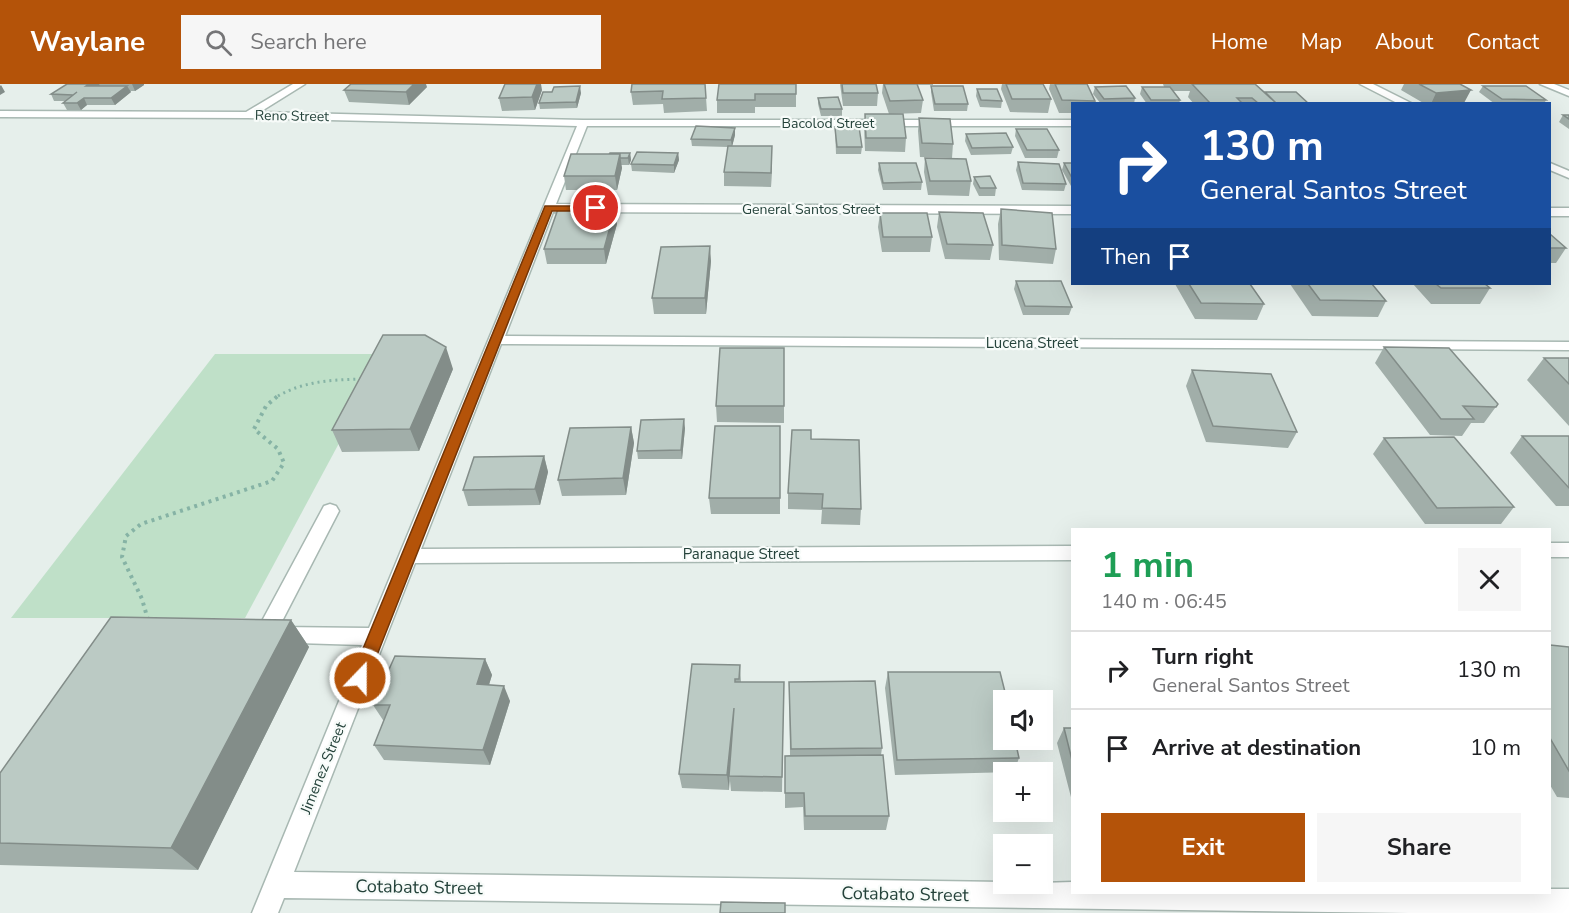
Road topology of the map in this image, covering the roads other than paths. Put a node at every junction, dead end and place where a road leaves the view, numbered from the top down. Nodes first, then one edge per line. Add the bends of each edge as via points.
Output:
1 (300, 84) edge
2 (1365, 84) edge
3 (1545, 84) edge
4 (1569, 93) edge
5 (1404, 102) edge
6 (0, 114) edge
7 (248, 115) junction
8 (583, 123) junction
9 (1071, 123) edge
10 (1551, 166) edge
11 (1569, 174) edge
12 (549, 208) junction
13 (1071, 210) edge
14 (1551, 212) edge
15 (1569, 213) edge
16 (495, 340) junction
17 (1569, 346) edge
18 (330, 511) dead end
19 (1551, 550) edge
20 (1569, 550) edge
21 (1071, 553) edge
22 (409, 556) junction
23 (242, 634) edge
24 (265, 634) junction
25 (376, 637) junction
26 (276, 885) junction
27 (1569, 902) edge
28 (265, 913) edge

1 - 7 street
2 - 5 street
3 - 4 street
6 - 7 street, Reno Street
7 - 8 street, Reno Street
8 - 9 street, Bacolod Street
8 - 12 street, Jimenez Street
10 - 11 street
12 - 13 street, General Santos Street
12 - 16 street, Jimenez Street
14 - 15 street
16 - 17 street, Lucena Street
16 - 22 street, Jimenez Street
18 - 24 street
19 - 20 street
21 - 22 street, Paranaque Street
22 - 25 street, Jimenez Street
23 - 24 street
24 - 25 street
25 - 26 street, Jimenez Street
26 - 27 street, Cotabato Street
26 - 28 street, Jimenez Street

